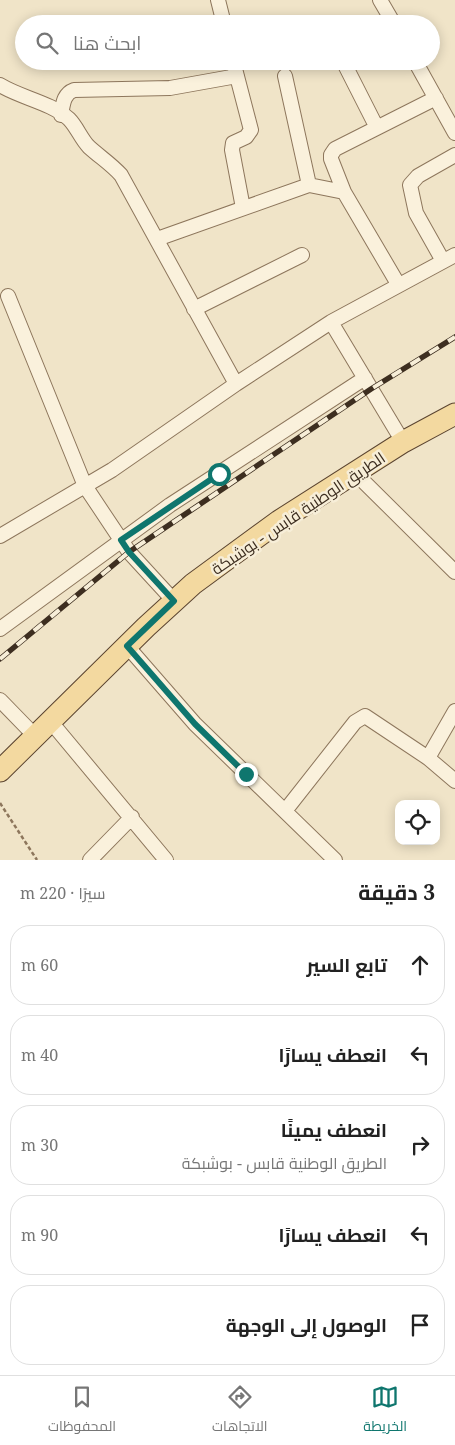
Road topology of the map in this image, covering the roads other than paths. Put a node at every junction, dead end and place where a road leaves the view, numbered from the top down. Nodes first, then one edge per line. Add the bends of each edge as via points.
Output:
1 (218, 0) edge
2 (380, 0) edge
3 (222, 15) edge
4 (389, 15) edge
5 (235, 70) edge
6 (348, 70) edge
7 (420, 70) edge
8 (237, 76) junction
9 (285, 76) dead end
10 (0, 85) edge
11 (436, 98) junction
12 (61, 114) junction
13 (376, 126) junction
14 (455, 133) edge
15 (455, 154) edge
16 (309, 185) junction
17 (344, 192) junction
18 (243, 208) junction
19 (157, 238) junction
20 (302, 255) dead end
21 (449, 258) edge
22 (398, 284) junction
23 (8, 296) dead end
24 (194, 309) junction
25 (331, 322) junction
26 (365, 378) junction
27 (236, 384) junction
28 (455, 414) edge
29 (403, 442) junction
30 (356, 474) junction
31 (85, 486) junction
32 (0, 536) edge
33 (121, 540) junction
34 (455, 572) edge
35 (174, 601) junction
36 (0, 629) edge
37 (127, 646) junction
38 (0, 700) edge
39 (455, 711) edge
40 (52, 722) junction
41 (36, 738) junction
42 (428, 758) junction
43 (0, 771) edge
44 (455, 781) edge
45 (285, 811) junction
46 (132, 817) junction
47 (90, 860) edge
48 (166, 860) edge
49 (335, 860) edge

1 - 3 street
2 - 4 street
5 - 8 street
6 - 13 street
7 - 11 street
8 - 12 street via 175,88 74,90 64,99
8 - 18 street via 251,130 246,137 233,142 232,150
9 - 16 street
10 - 12 street
11 - 13 street
11 - 14 street
12 - 19 street via 88,146 121,175
13 - 17 street via 335,149 331,155
15 - 21 street via 418,176 410,185 416,213
16 - 17 street
16 - 18 street
17 - 22 street
18 - 19 street
19 - 24 street
20 - 24 street
21 - 22 street
22 - 25 street
23 - 31 street
24 - 27 street
25 - 26 street
25 - 27 street
26 - 29 street
26 - 33 street
27 - 31 street
28 - 29 main road, الطريق الوطنية قابس - بوشبكة
29 - 30 main road, الطريق الوطنية قابس - بوشبكة
30 - 34 street
30 - 35 main road, الطريق الوطنية قابس - بوشبكة via 279,521
31 - 32 street
31 - 33 street
33 - 35 street
33 - 36 street
35 - 37 main road, الطريق الوطنية قابس - بوشبكة
37 - 40 main road, الطريق الوطنية قابس - بوشبكة
37 - 45 street via 195,724
38 - 41 street
39 - 42 street
40 - 41 main road, الطريق الوطنية قابس - بوشبكة
40 - 46 street
41 - 43 main road, الطريق الوطنية قابس - بوشبكة
42 - 44 street
42 - 45 street via 365,716 360,718
45 - 49 street
46 - 47 street
46 - 48 street

